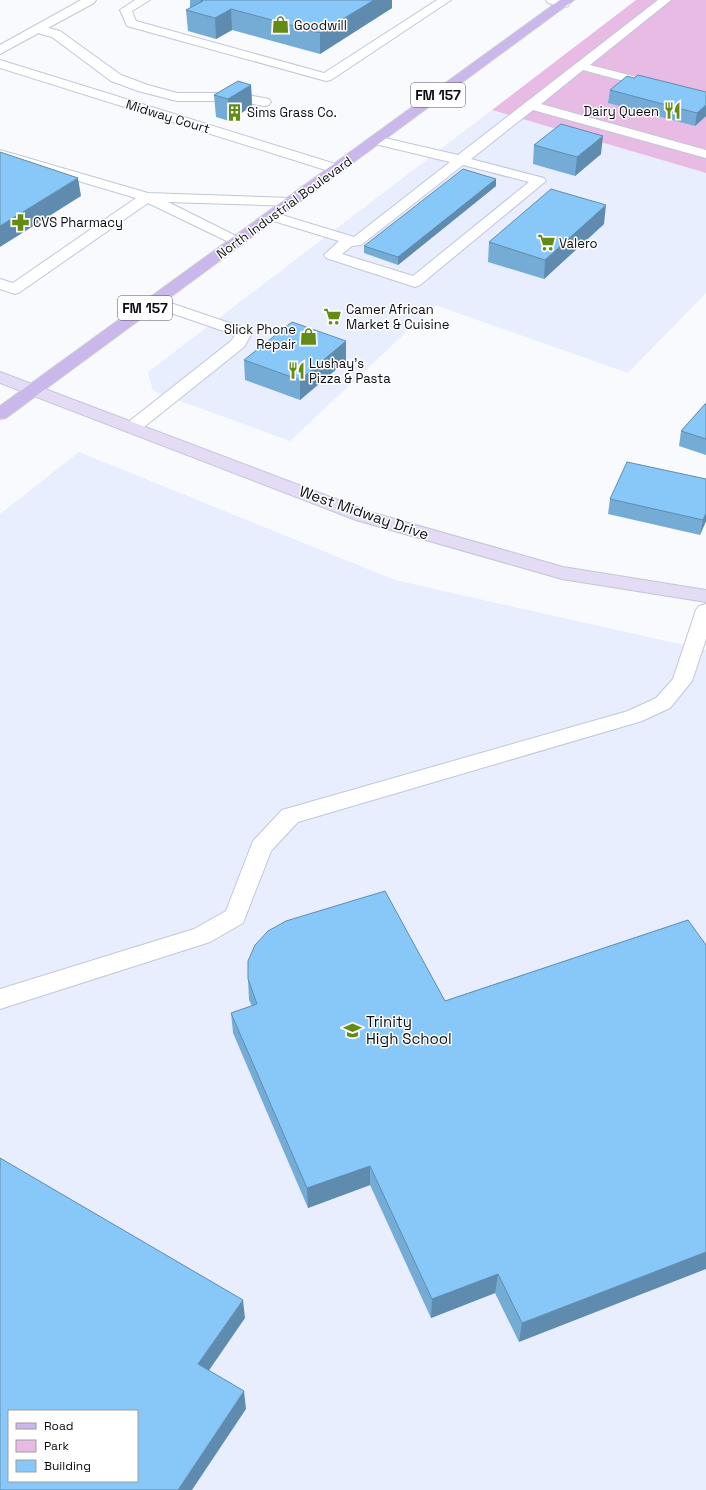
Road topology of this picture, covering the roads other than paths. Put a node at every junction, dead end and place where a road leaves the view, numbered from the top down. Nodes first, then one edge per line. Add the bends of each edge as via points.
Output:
1 (90, 0) edge
2 (144, 0) edge
3 (426, 0) edge
4 (665, 0) edge
5 (561, 1) edge
6 (442, 2) edge
7 (38, 29) junction
8 (0, 50) edge
9 (0, 64) edge
10 (581, 66) junction
11 (706, 99) edge
12 (264, 102) dead end
13 (531, 105) junction
14 (376, 140) junction
15 (0, 154) edge
16 (706, 154) edge
17 (461, 160) junction
18 (337, 169) junction
19 (147, 197) junction
20 (291, 202) junction
21 (272, 216) junction
22 (350, 240) junction
23 (237, 242) junction
24 (0, 284) edge
25 (154, 302) junction
26 (0, 377) edge
27 (34, 389) junction
28 (0, 414) edge
29 (133, 427) junction
30 (706, 596) edge
31 (706, 610) edge
32 (0, 999) edge

1 - 7 street
2 - 6 lane via 126,10 132,23 326,77
3 - 6 lane
4 - 10 lane
5 - 14 main road, North Industrial Boulevard / FM 157
7 - 8 street
7 - 12 lane via 56,34 116,78 143,88 177,97 237,97
9 - 18 street, Midway Court
10 - 11 lane
10 - 13 lane
13 - 16 lane
13 - 17 lane
14 - 17 lane
14 - 18 main road, North Industrial Boulevard / FM 157
15 - 19 lane
17 - 22 lane via 356,242
17 - 22 lane via 538,181 415,282 331,255
18 - 20 main road, North Industrial Boulevard / FM 157
19 - 20 lane
19 - 23 lane
19 - 24 lane via 15,289
20 - 21 main road, North Industrial Boulevard / FM 157
21 - 22 lane
21 - 23 main road, North Industrial Boulevard / FM 157
23 - 25 main road, North Industrial Boulevard / FM 157
25 - 27 main road, North Industrial Boulevard / FM 157
25 - 29 lane via 244,333 238,344
26 - 27 street, West Midway Drive
27 - 28 main road, North Industrial Boulevard / FM 157
27 - 29 street, West Midway Drive
29 - 30 street, West Midway Drive via 370,518 562,573
31 - 32 lane via 682,681 663,703 635,716 290,816 260,847 235,917 202,936

